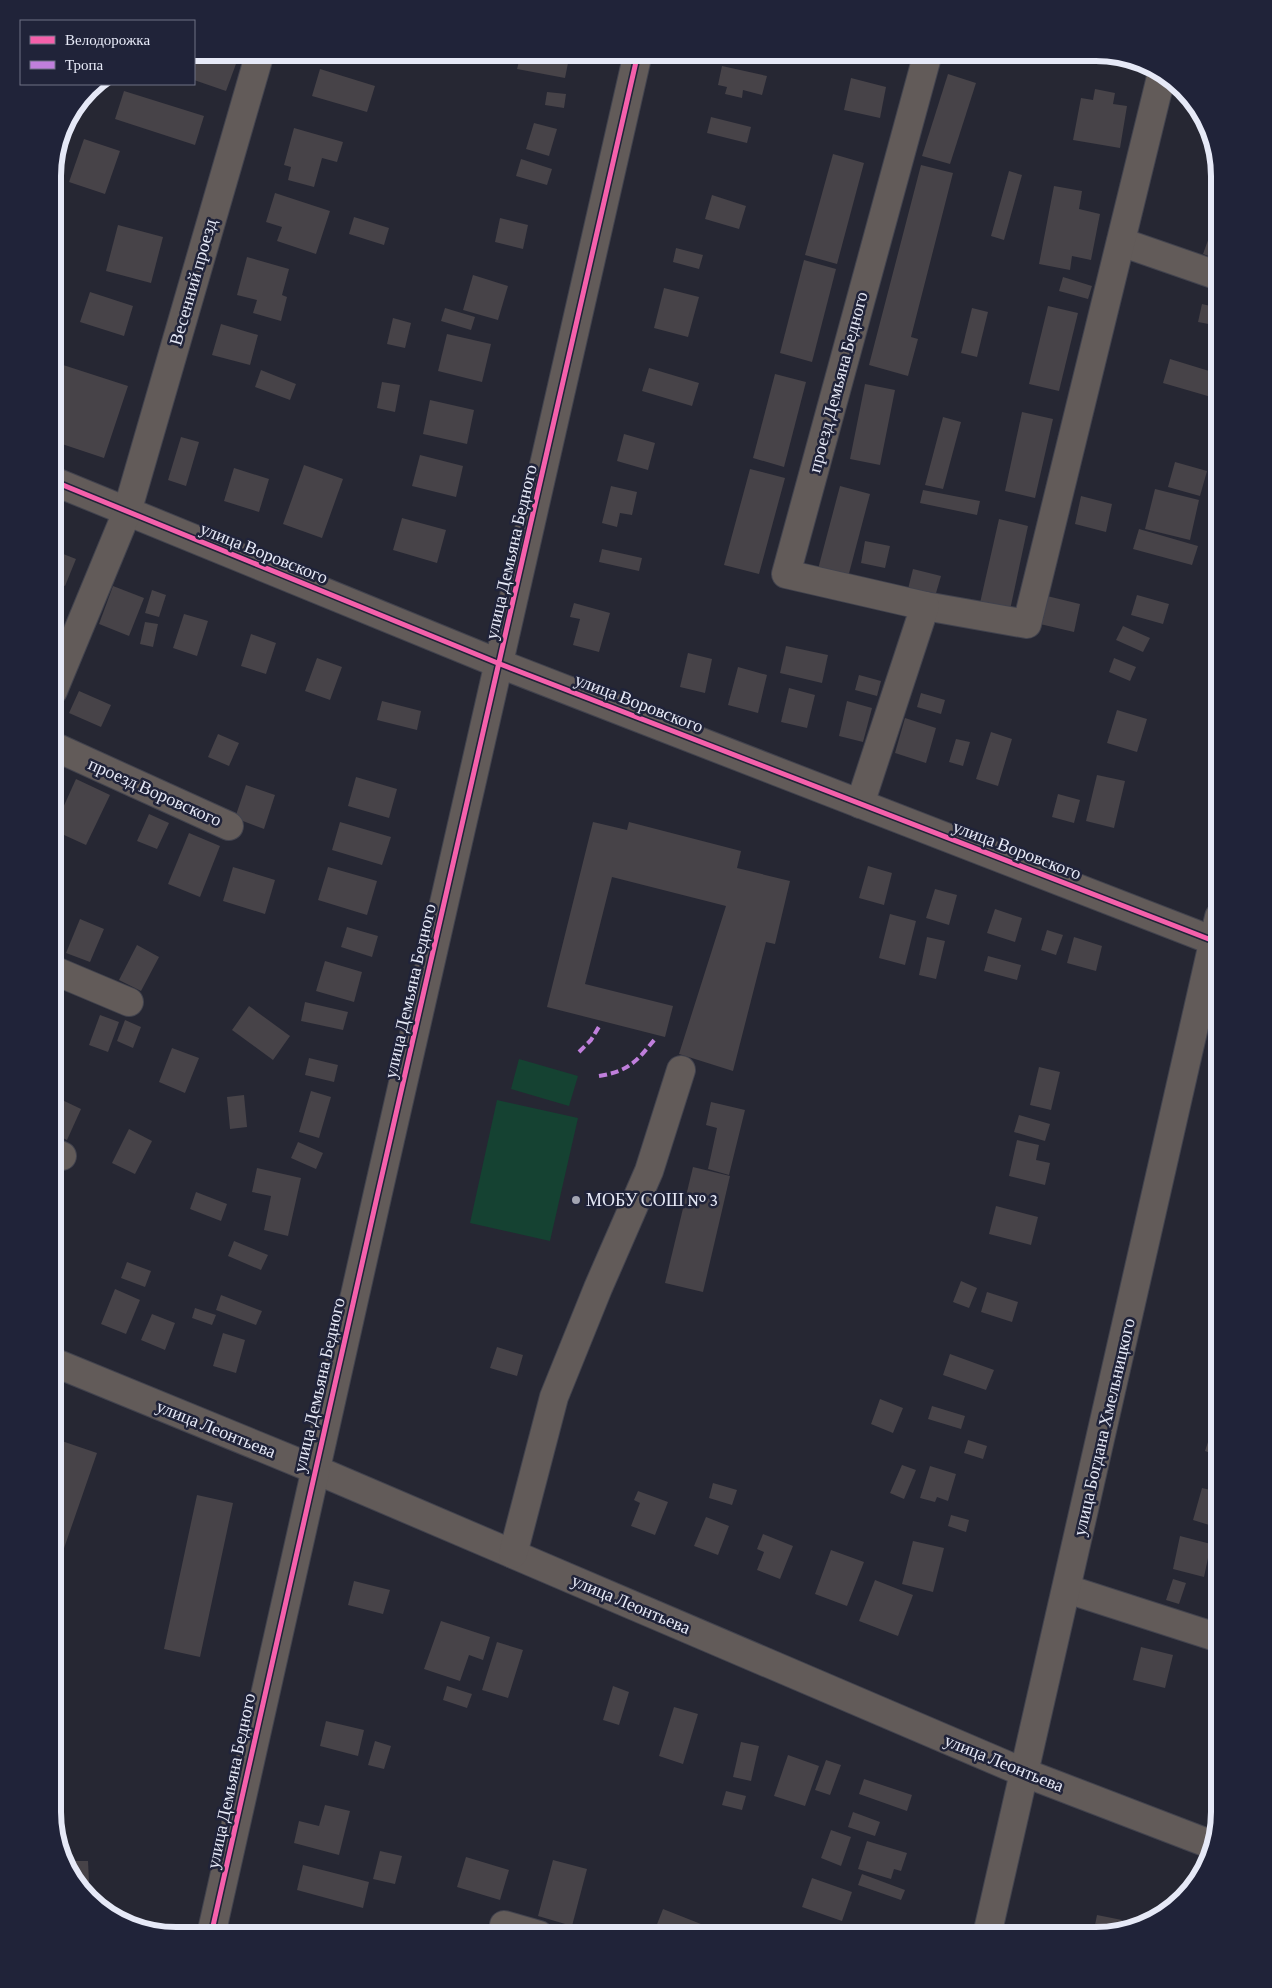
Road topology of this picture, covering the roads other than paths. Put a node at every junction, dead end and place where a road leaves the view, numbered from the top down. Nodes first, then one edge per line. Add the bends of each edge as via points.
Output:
1 (257, 61) edge
2 (636, 61) edge
3 (926, 61) edge
4 (1160, 81) edge
5 (1122, 242) junction
6 (1211, 273) edge
7 (61, 484) edge
8 (126, 512) junction
9 (925, 606) junction
10 (500, 664) junction
11 (61, 671) edge
12 (61, 750) edge
13 (860, 804) junction
14 (230, 826) dead end
15 (1211, 931) edge
16 (1211, 964) edge
17 (61, 973) edge
18 (129, 1002) dead end
19 (681, 1070) dead end
20 (61, 1365) edge
21 (314, 1469) junction
22 (513, 1554) junction
23 (1067, 1589) junction
24 (1211, 1635) edge
25 (1025, 1773) junction
26 (1207, 1843) edge
27 (504, 1925) dead end
28 (213, 1927) edge
29 (511, 1927) edge
30 (989, 1927) edge

1 - 8 street, Весенний проезд
2 - 10 street, улица Демьяна Бедного
3 - 9 street, проезд Демьяна Бедного via 786,574
4 - 5 street, проезд Демьяна Бедного
5 - 6 street
5 - 9 street, проезд Демьяна Бедного via 1028,624
7 - 8 street, улица Воровского
8 - 10 street, улица Воровского
8 - 11 street
9 - 13 street
10 - 13 street, улица Воровского
10 - 21 street, улица Демьяна Бедного
12 - 14 street, проезд Воровского
13 - 15 street, улица Воровского
16 - 23 street, улица Богдана Хмельницкого
17 - 18 street
19 - 22 street via 650,1171 554,1397
20 - 21 street, улица Леонтьева
21 - 22 street, улица Леонтьева
21 - 28 street, улица Демьяна Бедного
22 - 25 street, улица Леонтьева
23 - 24 street
23 - 25 street, улица Богдана Хмельницкого
25 - 26 street, улица Леонтьева
25 - 30 street, улица Богдана Хмельницкого
27 - 29 street

